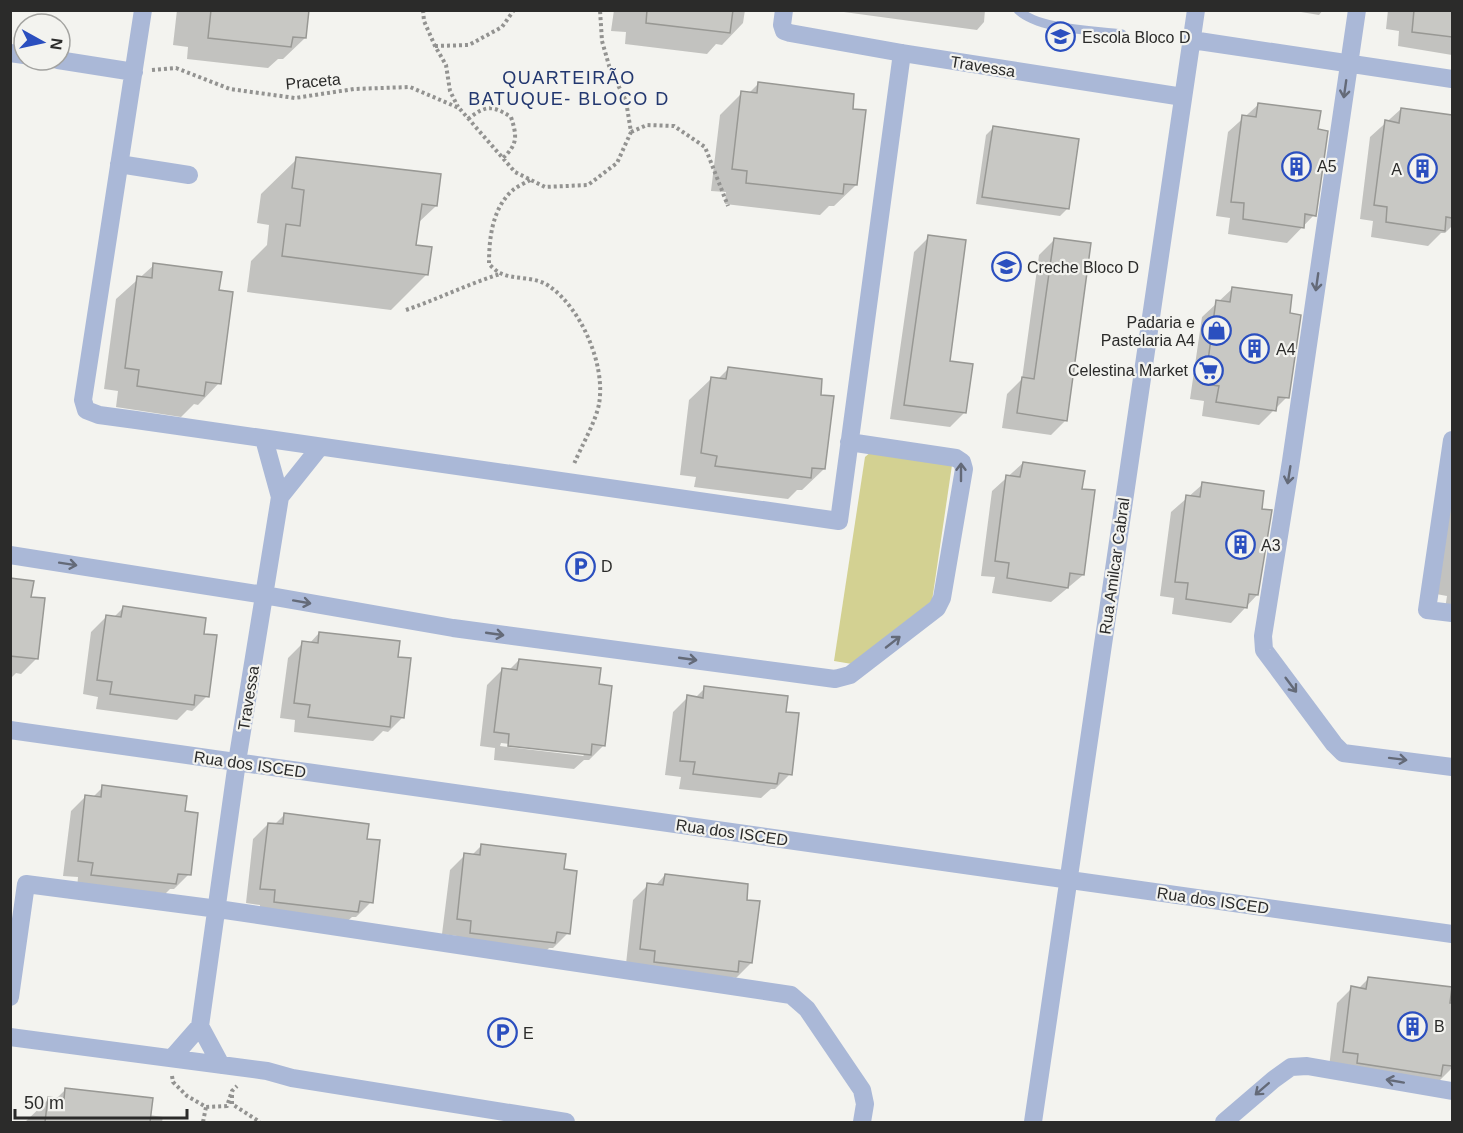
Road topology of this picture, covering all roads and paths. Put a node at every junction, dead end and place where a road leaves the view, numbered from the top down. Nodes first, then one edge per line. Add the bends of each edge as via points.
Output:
1 (143, 10) edge
2 (423, 10) edge
3 (514, 10) edge
4 (600, 10) edge
5 (784, 10) edge
6 (1018, 10) edge
7 (1196, 10) edge
8 (1357, 10) edge
9 (1122, 34) dead end
10 (1192, 40) junction
11 (435, 46) junction
12 (902, 53) junction
13 (72, 62) edge
14 (1349, 65) junction
15 (134, 72) junction
16 (1452, 79) edge
17 (1183, 97) junction
18 (459, 108) junction
19 (468, 119) junction
20 (631, 132) junction
21 (503, 158) junction
22 (119, 164) junction
23 (189, 175) dead end
24 (531, 180) junction
25 (728, 206) dead end
26 (501, 273) junction
27 (406, 310) dead end
28 (264, 439) junction
29 (1452, 440) edge
30 (849, 442) junction
31 (320, 447) junction
32 (567, 482) junction
33 (280, 497) junction
34 (10, 555) edge
35 (264, 595) junction
36 (1452, 613) edge
37 (10, 730) edge
38 (237, 762) junction
39 (1452, 767) edge
40 (1068, 880) junction
41 (218, 909) junction
42 (1452, 934) edge
43 (10, 997) edge
44 (200, 1026) junction
45 (10, 1037) edge
46 (172, 1058) junction
47 (221, 1065) junction
48 (254, 1070) junction
49 (232, 1091) junction
50 (1452, 1091) edge
51 (206, 1107) junction
52 (203, 1122) edge
53 (260, 1122) edge
54 (566, 1122) edge
55 (862, 1122) edge
56 (1033, 1122) edge
57 (1224, 1122) edge

1 - 15 street
2 - 11 path, Praceta
3 - 11 path via 502,27 470,45
4 - 20 path via 602,41 626,101
5 - 12 street, Travessa via 784,32
6 - 9 lane via 1044,24
7 - 10 street, Rua Amilcar Cabral
8 - 14 street
10 - 14 street
10 - 17 street, Rua Amilcar Cabral
11 - 18 path, Praceta via 446,65 450,91
12 - 17 street, Travessa
12 - 30 street
13 - 15 street
14 - 16 street
14 -> 39 street via 1263,636 1264,650 1343,753
15 - 18 path, Praceta via 176,68 230,89 295,98 410,87
15 - 22 street
17 - 40 street, Rua Amilcar Cabral
18 - 19 path, Praceta
19 - 21 path, Praceta
19 - 21 path via 481,109 497,107 512,117 516,134 513,149
20 - 24 path, Praceta via 618,163 588,185 545,187
20 - 25 path via 647,124 674,126 705,147
21 - 24 path, Praceta via 515,172
22 - 23 street
22 - 28 street via 83,399 86,410
24 - 26 path via 513,190 496,214 489,242 489,264
26 - 27 path
26 - 32 path via 547,284 569,304 600,374 599,405
28 - 31 street
28 - 33 street
29 - 36 street via 1427,609
30 - 32 street via 839,521
35 -> 30 street via 453,628 835,679 846,677 937,608 942,598 964,469 956,458
31 - 32 street
31 - 33 street, Travessa
33 - 35 street, Travessa
34 -> 35 street
35 - 38 street, Travessa
37 - 38 street, Rua dos ISCED
38 - 40 street, Rua dos ISCED
38 - 41 street, Travessa
40 - 42 street, Rua dos ISCED
40 - 56 street, Rua Amilcar Cabral
41 - 43 street via 26,884
41 - 44 street, Travessa
41 - 55 street via 791,995 807,1009 862,1090
44 - 46 street
44 - 47 street
45 - 46 street
46 - 47 street
46 - 51 path via 172,1082
47 - 48 street
48 - 49 path
48 - 54 street
49 - 51 path via 227,1106
49 - 53 path via 232,1104
50 -> 57 street via 1307,1066 1291,1067
51 - 52 path

